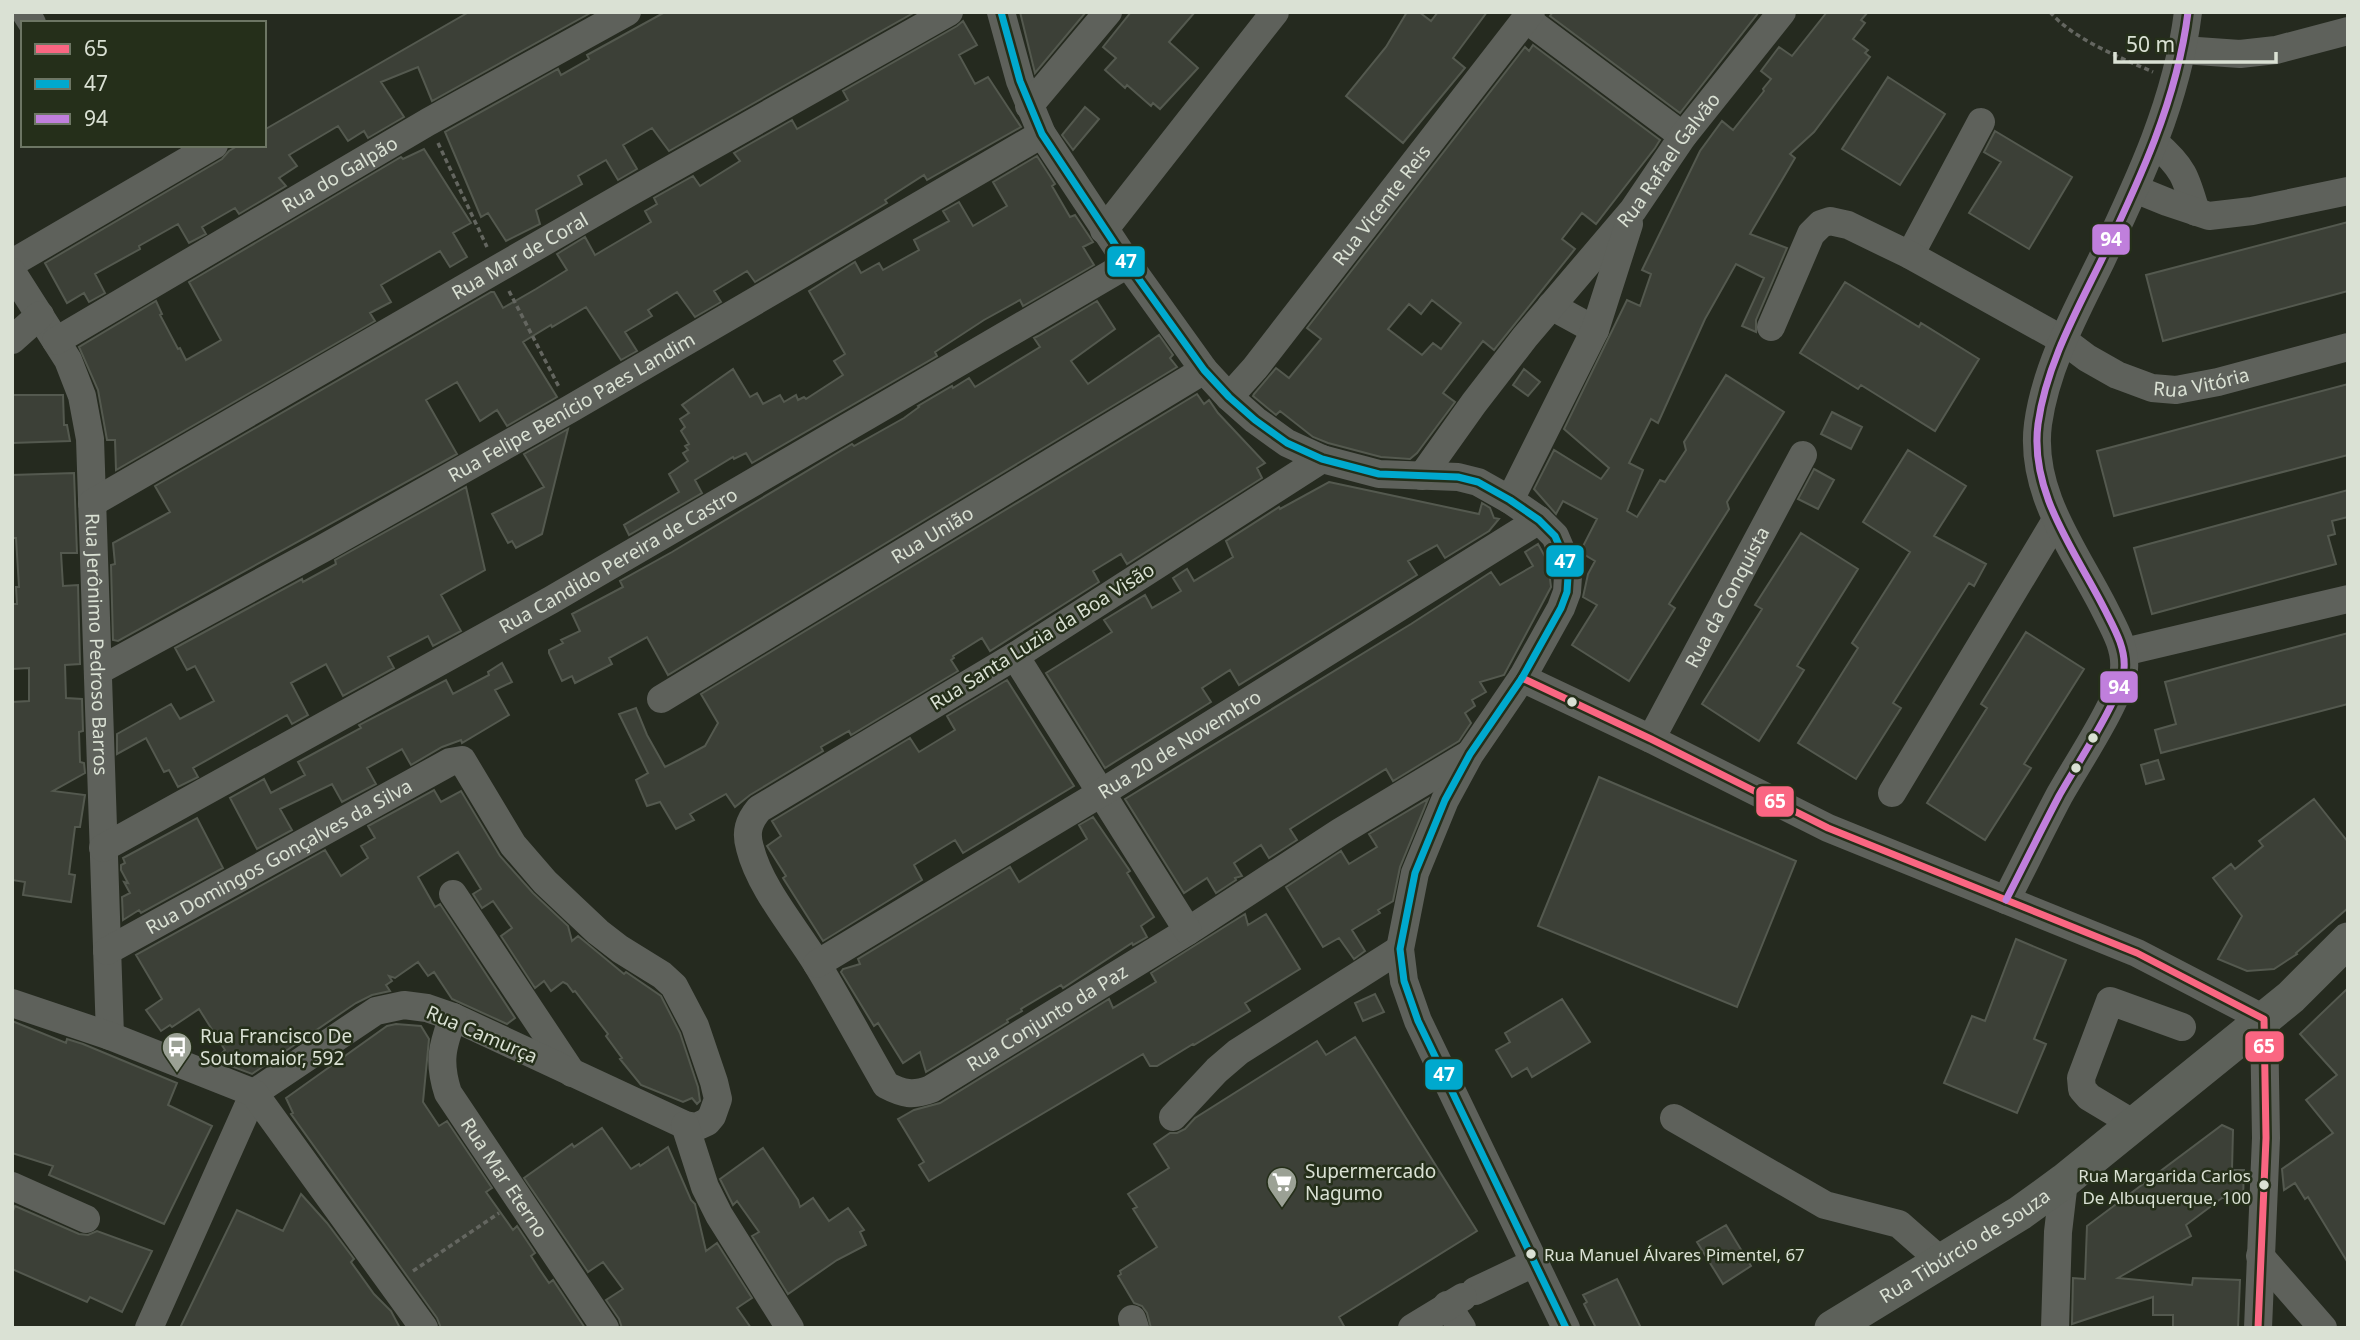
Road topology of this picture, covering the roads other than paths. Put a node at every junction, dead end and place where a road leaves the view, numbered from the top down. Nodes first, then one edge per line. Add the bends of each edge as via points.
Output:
1 (627, 12) edge
2 (949, 12) edge
3 (1001, 12) edge
4 (1108, 12) edge
5 (1275, 12) edge
6 (1782, 12) edge
7 (2188, 12) edge
8 (1528, 16) edge
9 (2348, 32) edge
10 (2183, 50) junction
11 (1030, 106) junction
12 (1981, 122) dead end
13 (1042, 134) junction
14 (1683, 136) junction
15 (2155, 144) junction
16 (211, 147) edge
17 (2135, 189) junction
18 (2348, 191) edge
19 (1633, 210) junction
20 (2196, 212) junction
21 (1104, 230) junction
22 (1910, 255) junction
23 (12, 264) edge
24 (1128, 264) junction
25 (12, 272) edge
26 (1551, 306) junction
27 (40, 315) junction
28 (1771, 327) dead end
29 (1595, 330) junction
30 (12, 340) edge
31 (2063, 340) junction
32 (56, 341) junction
33 (2348, 347) edge
34 (1204, 370) junction
35 (1229, 397) junction
36 (1803, 454) dead end
37 (1322, 459) junction
38 (1422, 476) junction
39 (1510, 500) junction
40 (92, 503) junction
41 (1539, 520) junction
42 (2056, 520) junction
43 (2348, 599) edge
44 (2124, 652) junction
45 (1015, 656) junction
46 (98, 671) junction
47 (1522, 678) junction
48 (661, 699) dead end
49 (1651, 738) junction
50 (1471, 754) junction
51 (1101, 793) junction
52 (1892, 793) dead end
53 (760, 809) joint
54 (103, 848) junction
55 (453, 894) dead end
56 (2006, 900) junction
57 (1188, 930) junction
58 (2348, 940) edge
59 (1400, 949) junction
60 (107, 951) junction
61 (817, 964) junction
62 (12, 1003) edge
63 (453, 1017) junction
64 (2264, 1019) junction
65 (2182, 1027) dead end
66 (110, 1036) junction
67 (572, 1073) junction
68 (254, 1093) junction
69 (1174, 1117) dead end
70 (1674, 1118) dead end
71 (2134, 1125) junction
72 (690, 1126) junction
73 (2064, 1181) junction
74 (12, 1186) edge
75 (86, 1219) dead end
76 (2260, 1256) junction
77 (1941, 1261) junction
78 (1534, 1263) junction
79 (1462, 1305) edge
80 (149, 1328) edge
81 (424, 1328) edge
82 (605, 1328) edge
83 (790, 1328) edge
84 (1412, 1328) edge
85 (1566, 1328) edge
86 (1832, 1328) edge
87 (2055, 1328) edge
88 (2258, 1328) edge
89 (2323, 1328) edge

1 - 32 street, Rua do Galpão via 428,122
2 - 40 street, Rua Mar de Coral
3 - 11 street
4 - 11 street
5 - 21 street
6 - 14 street, Rua Rafael Galvão
7 - 10 street
8 - 14 street
8 - 35 street, Rua Vicente Reis
9 - 10 street via 2240,54
10 - 15 street
11 - 13 street
12 - 22 street
13 - 21 street
13 - 46 street, Rua Felipe Benício Paes Landim via 547,423
14 - 19 street, Rua Rafael Galvão
15 - 17 street
15 - 20 street via 2183,172
16 - 23 street
17 - 20 street
17 - 31 street
18 - 20 street via 2224,216
19 - 26 street, Rua Rafael Galvão
19 - 29 street
21 - 24 street
22 - 28 street, Rua Vitória via 1848,225 1821,224 1811,234
22 - 31 street, Rua Vitória
24 - 34 street
24 - 54 street, Rua Candido Pereira de Castro via 551,600
25 - 27 street, Rua Jerônimo Pedroso Barros
26 - 29 street
26 - 38 street, Rua Rafael Galvão
27 - 30 street
27 - 32 street, Rua Jerônimo Pedroso Barros
29 - 39 street
31 - 33 street, Rua Vitória via 2117,374 2152,388 2176,390
31 - 42 street via 2038,424 2037,456
32 - 40 street, Rua Jerônimo Pedroso Barros via 82,397 90,439
34 - 35 street
34 - 48 street, Rua União
35 - 37 street via 1287,443
36 - 49 street, Rua da Conquista
37 - 38 street via 1379,474
37 - 45 street, Rua Santa Luzia da Boa Visão
38 - 39 street via 1478,482
39 - 41 street
40 - 46 street, Rua Jerônimo Pedroso Barros
41 - 47 street via 1555,536 1564,557 1567,592
41 - 51 street, Rua 20 de Novembro
42 - 44 street
42 - 52 street
43 - 44 street
44 - 56 street via 2124,673 2117,692
45 - 51 street
45 - 53 street, Rua Santa Luzia da Boa Visão
46 - 54 street, Rua Jerônimo Pedroso Barros
47 - 49 street
47 - 50 street
49 - 56 street via 1828,828
50 - 57 street, Rua Conjunto da Paz
50 - 59 street via 1445,800 1415,873
51 - 57 street
51 - 61 street, Rua 20 de Novembro
53 - 61 street, Rua Conjunto da Paz via 747,829 749,847 760,874
54 - 60 street, Rua Jerônimo Pedroso Barros
55 - 67 street
56 - 64 street via 2137,953
57 - 61 street, Rua Conjunto da Paz via 919,1094 886,1085
58 - 64 main road, Rua Tibúrcio de Souza
59 - 69 street via 1238,1052
59 - 78 street via 1418,1021
60 - 66 street, Rua Jerônimo Pedroso Barros
60 - 72 street, Rua Domingos Gonçalves da Silva via 450,762 462,760 513,845 572,909 674,986 699,1035 718,1099 707,1122
62 - 66 street
63 - 67 street, Rua Camurça
63 - 68 street, Rua Camurça via 404,1005 376,1011
63 - 82 street, Rua Mar Eterno via 441,1059 448,1093
64 - 71 main road, Rua Tibúrcio de Souza
64 - 76 street via 2266,1138
65 - 71 street via 2110,1001 2081,1078 2082,1089
66 - 68 street
67 - 72 street, Rua Camurça
68 - 80 street
68 - 81 street
70 - 77 street via 1825,1205 1899,1224
71 - 73 main road, Rua Tibúrcio de Souza
72 - 83 street via 705,1187
73 - 77 main road, Rua Tibúrcio de Souza
73 - 87 street
74 - 75 street
76 - 88 street
76 - 89 street
77 - 86 main road, Rua Tibúrcio de Souza
78 - 79 street
78 - 85 street
79 - 84 street

